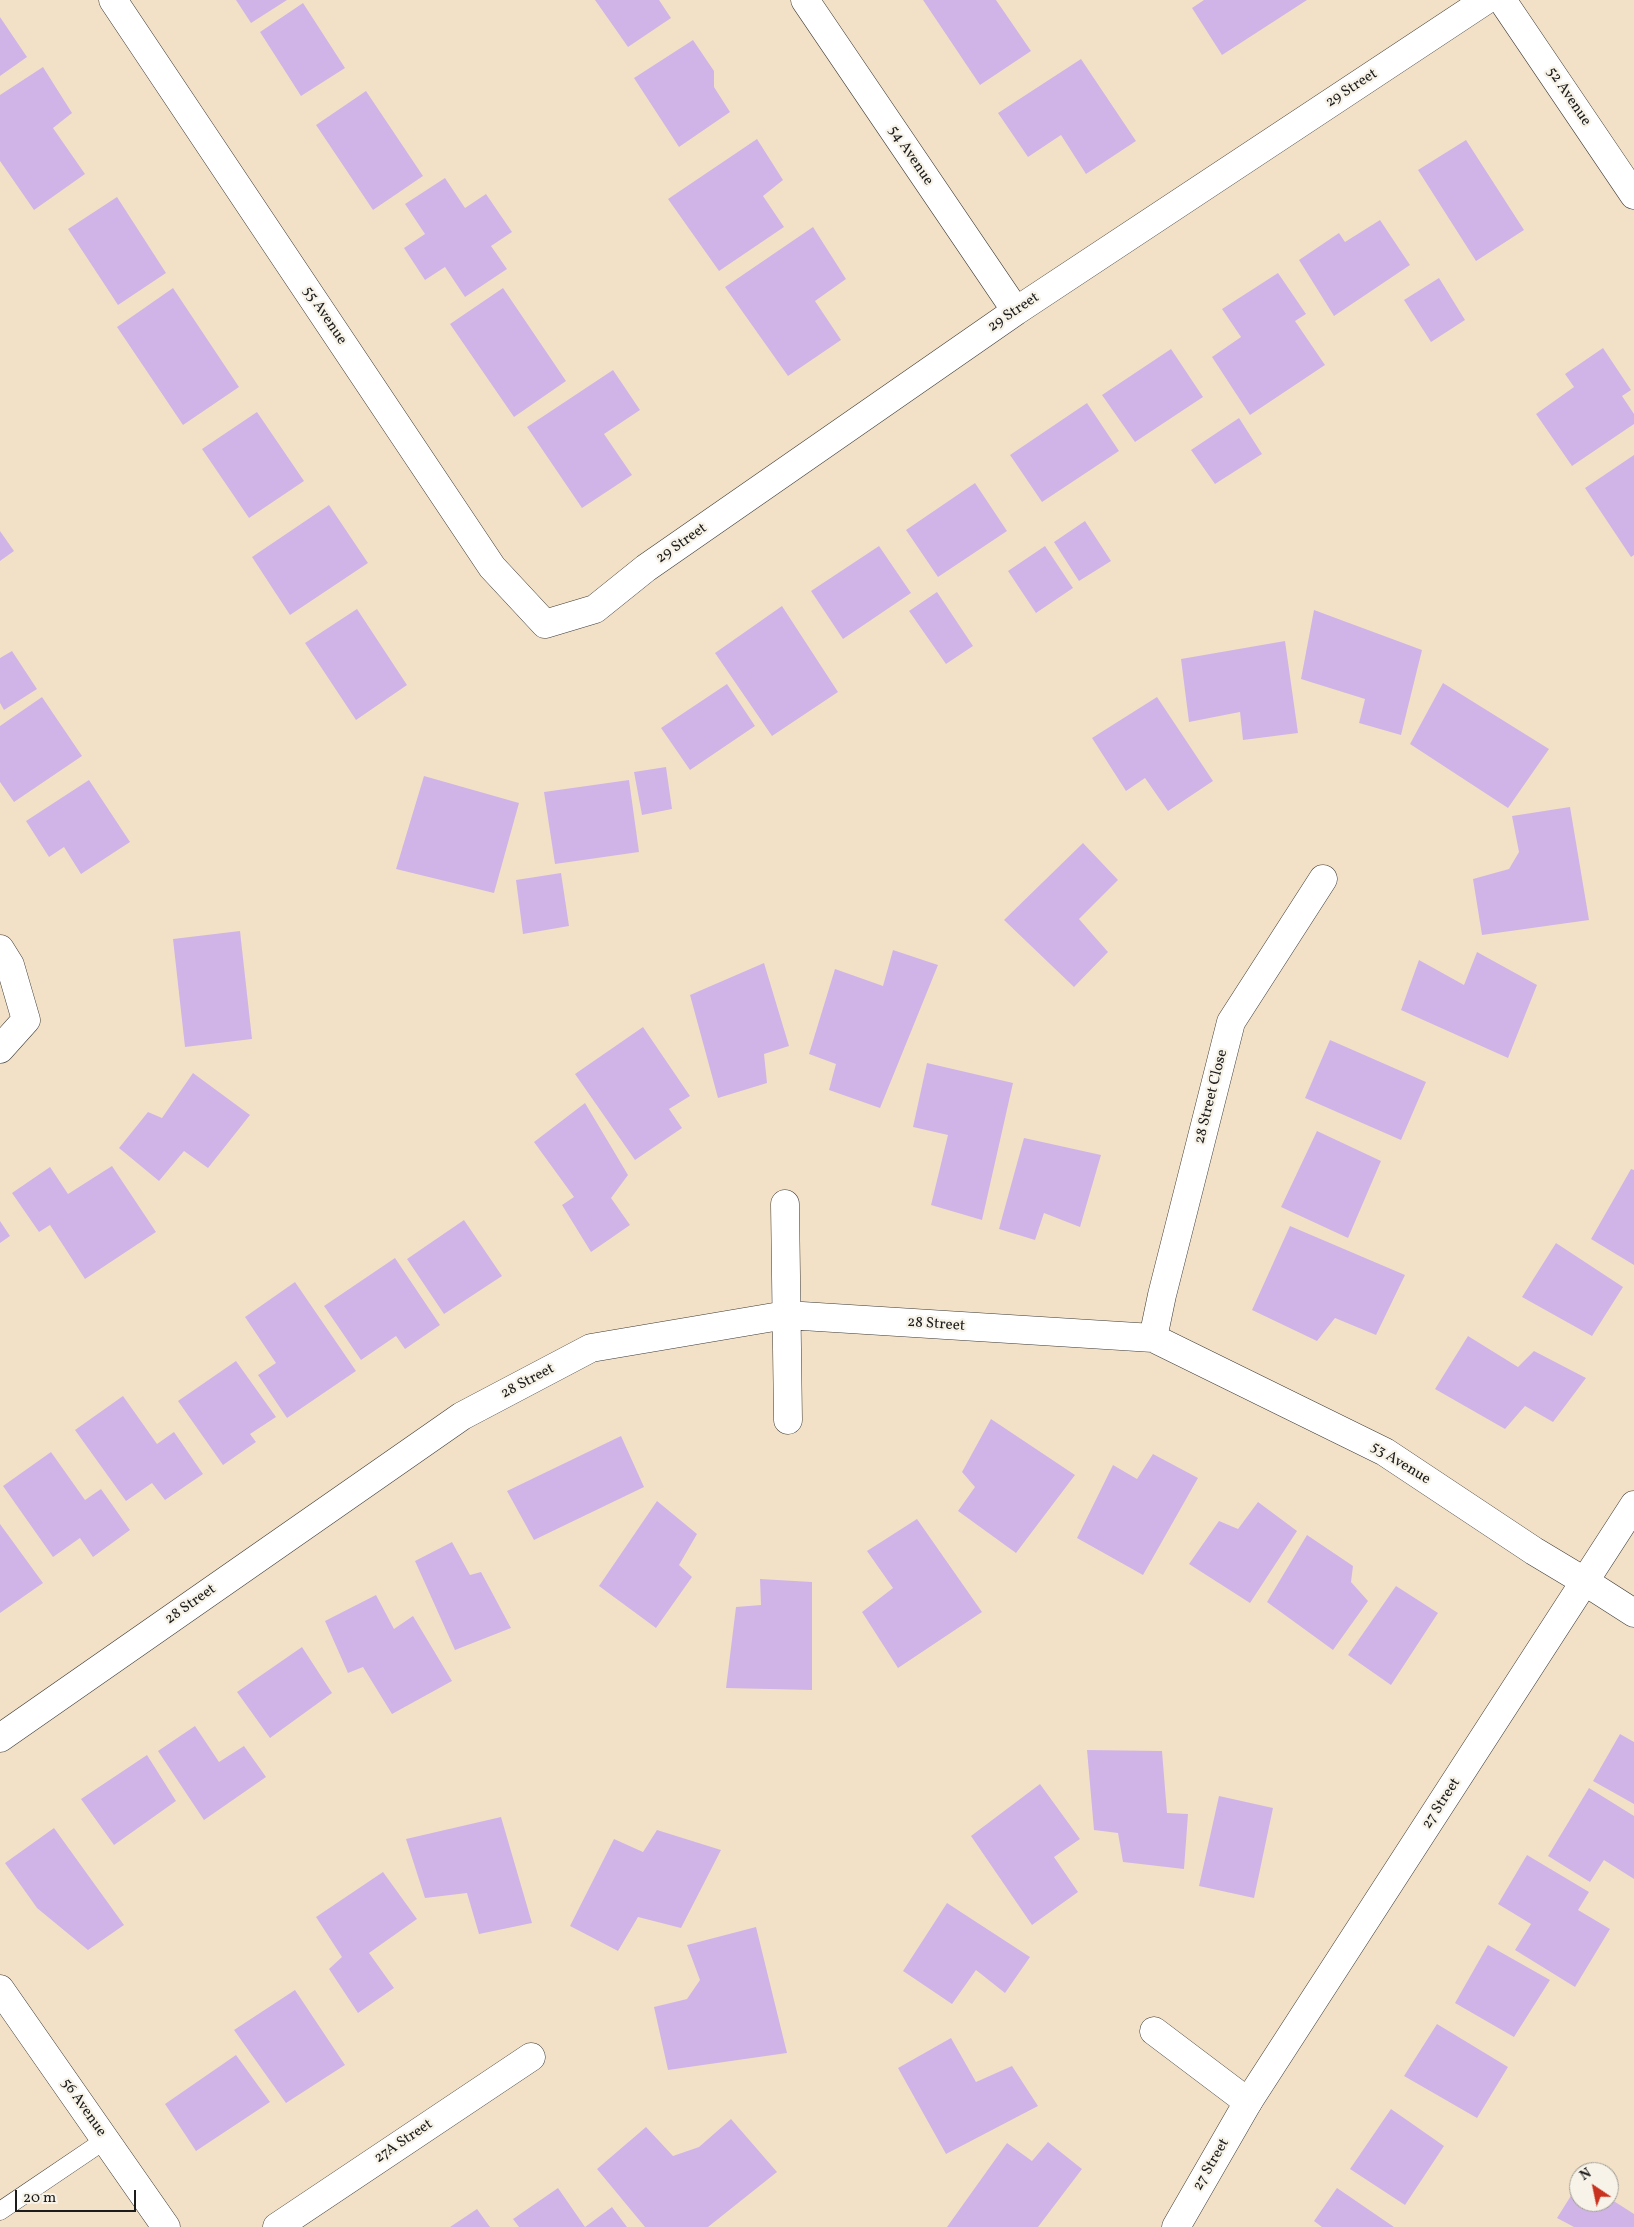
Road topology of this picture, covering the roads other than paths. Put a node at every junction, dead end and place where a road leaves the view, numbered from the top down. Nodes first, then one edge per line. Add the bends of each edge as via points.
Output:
1 (113, 0) edge
2 (805, 0) edge
3 (1486, 0) edge
4 (1502, 0) edge
5 (1634, 195) edge
6 (1016, 311) junction
7 (545, 624) joint
8 (1324, 879) dead end
9 (0, 949) edge
10 (0, 1049) edge
11 (785, 1204) dead end
12 (786, 1315) junction
13 (1153, 1338) junction
14 (788, 1420) dead end
15 (1634, 1504) edge
16 (1584, 1581) junction
17 (1634, 1613) edge
18 (0, 1738) edge
19 (0, 1989) edge
20 (1154, 2031) dead end
21 (531, 2057) dead end
22 (1248, 2102) junction
23 (105, 2140) junction
24 (0, 2211) edge
25 (166, 2227) edge
26 (277, 2227) edge
27 (1176, 2227) edge

1 - 7 street, 55 Avenue via 492,567
2 - 6 street, 54 Avenue
3 - 6 street, 29 Street
4 - 5 street, 52 Avenue
6 - 7 street, 29 Street via 646,568 595,609
8 - 13 street, 28 Street Close via 1231,1022
9 - 10 street via 10,965 26,1020
11 - 12 street
12 - 13 street, 28 Street
12 - 14 street
12 - 18 street, 28 Street via 591,1348 462,1416
13 - 16 street, 53 Avenue via 1385,1452
15 - 16 street, 27 Street
16 - 17 street, 53 Avenue
16 - 22 street, 27 Street
19 - 23 street, 56 Avenue
20 - 22 street
21 - 26 street, 27A Street
22 - 27 street, 27 Street
23 - 24 lane
23 - 25 street, 56 Avenue

